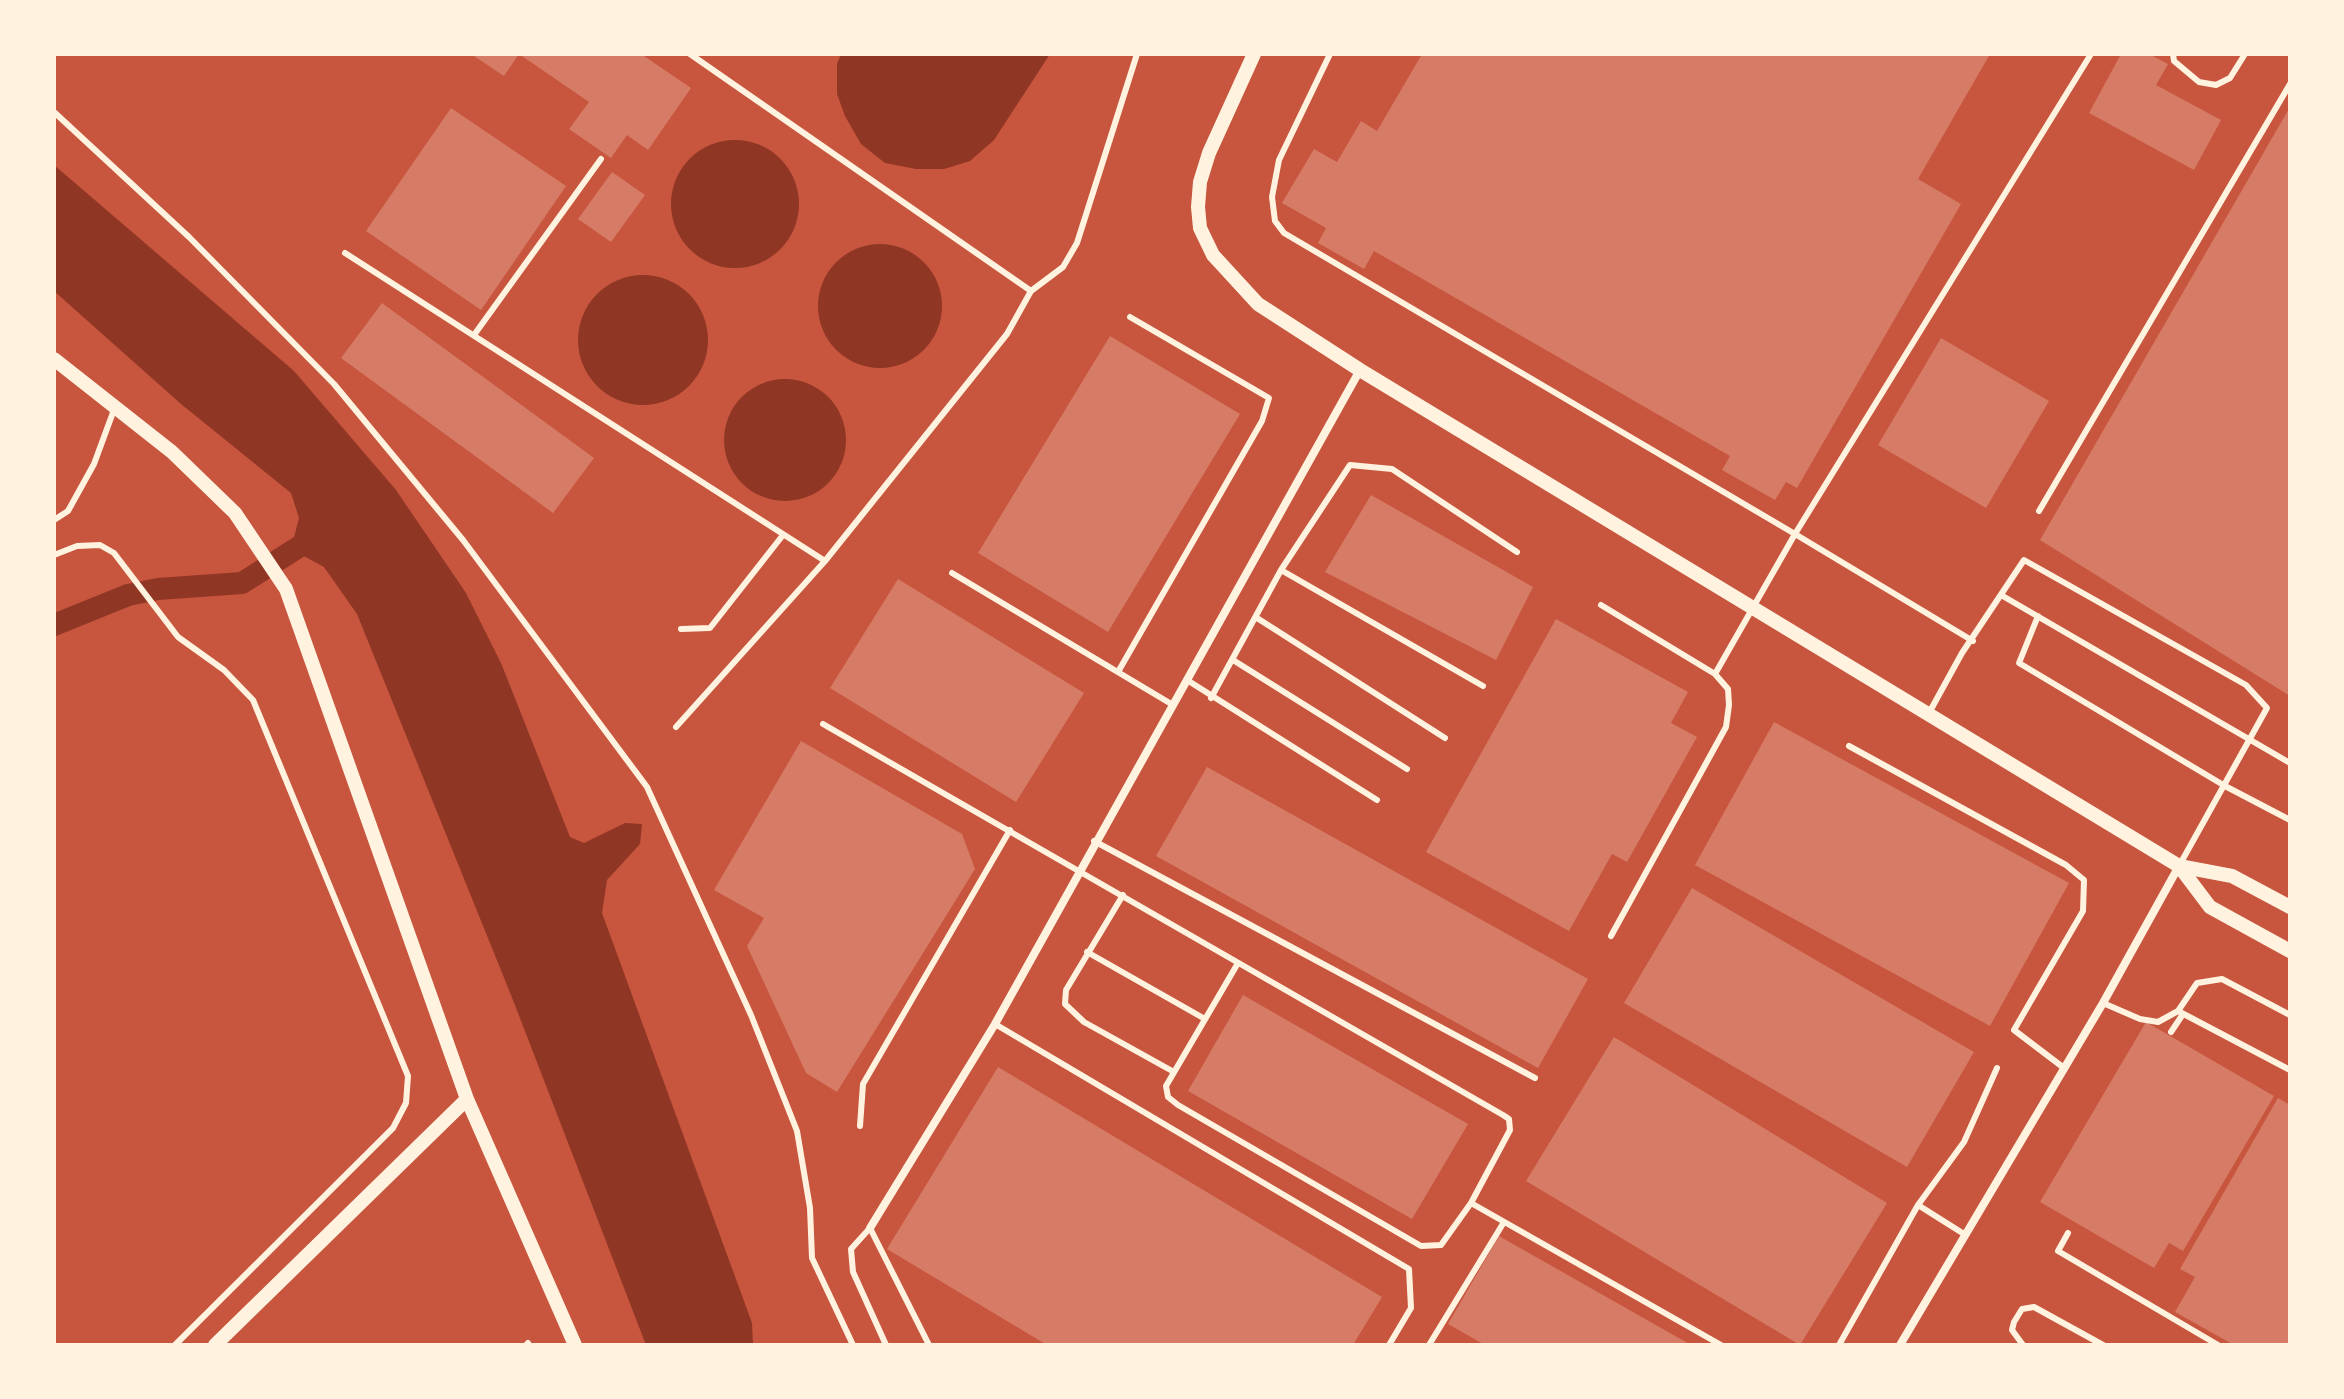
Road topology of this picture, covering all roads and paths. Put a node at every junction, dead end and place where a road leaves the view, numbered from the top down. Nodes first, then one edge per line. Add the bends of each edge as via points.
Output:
1 (690, 54) edge
2 (1137, 54) edge
3 (1254, 54) edge
4 (1330, 54) edge
5 (2091, 54) edge
6 (2173, 54) edge
7 (2245, 54) edge
8 (2290, 84) edge
9 (54, 112) edge
10 (601, 159) dead end
11 (345, 253) dead end
12 (1031, 291) junction
13 (1130, 317) dead end
14 (474, 335) junction
15 (54, 359) edge
16 (1360, 370) junction
17 (115, 407) junction
18 (2039, 511) dead end
19 (54, 520) edge
20 (1795, 534) junction
21 (783, 535) junction
22 (1517, 552) dead end
23 (54, 555) edge
24 (825, 561) junction
25 (1281, 570) junction
26 (952, 573) dead end
27 (2001, 595) junction
28 (1601, 605) dead end
29 (1751, 607) junction
30 (2038, 616) junction
31 (1257, 618) junction
32 (681, 629) dead end
33 (1973, 641) junction
34 (1233, 660) junction
35 (1118, 672) junction
36 (1715, 674) junction
37 (1187, 680) junction
38 (1483, 686) dead end
39 (1211, 698) junction
40 (1173, 705) junction
41 (1928, 714) junction
42 (823, 724) dead end
43 (676, 727) dead end
44 (1445, 738) dead end
45 (2251, 739) junction
46 (1849, 746) dead end
47 (2290, 763) edge
48 (1407, 769) dead end
49 (2225, 786) junction
50 (1377, 800) dead end
51 (2290, 820) edge
52 (1010, 830) junction
53 (1094, 841) junction
54 (2179, 866) junction
55 (1078, 869) junction
56 (1123, 895) junction
57 (2290, 907) edge
58 (1611, 936) dead end
59 (2290, 951) edge
60 (1087, 952) junction
61 (1238, 963) junction
62 (2103, 1003) junction
63 (2180, 1012) junction
64 (2290, 1015) edge
65 (1205, 1019) junction
66 (995, 1024) junction
67 (2171, 1032) dead end
68 (1997, 1068) dead end
69 (2064, 1068) junction
70 (2290, 1070) edge
71 (1174, 1072) junction
72 (1535, 1078) dead end
73 (467, 1099) junction
74 (860, 1126) dead end
75 (1471, 1203) junction
76 (1918, 1205) junction
77 (1504, 1222) junction
78 (870, 1228) junction
79 (2068, 1233) dead end
80 (1964, 1234) junction
81 (175, 1345) edge
82 (215, 1345) edge
83 (575, 1345) edge
84 (853, 1345) edge
85 (886, 1345) edge
86 (929, 1345) edge
87 (1389, 1345) edge
88 (1429, 1345) edge
89 (1721, 1345) edge
90 (1839, 1345) edge
91 (1900, 1345) edge
92 (2023, 1345) edge
93 (2103, 1345) edge
94 (2218, 1345) edge

1 - 12 lane
2 - 12 lane via 1077,243 1063,267
3 - 16 street via 1200,182 1200,228 1213,255 1258,304
4 - 20 lane via 1279,160 1272,197 1275,221 1284,233
5 - 20 lane
6 - 7 lane via 2174,61 2199,82 2216,85 2230,78
8 - 18 lane
9 - 84 lane via 189,237 334,384 463,540 647,787 745,1001 797,1131 812,1258
10 - 14 lane
11 - 14 lane
12 - 24 lane via 1007,334
13 - 35 lane via 1269,398 1262,421
14 - 21 lane
15 - 17 street
16 - 29 street
16 - 37 street
17 - 19 lane via 68,511
17 - 73 street via 172,452 235,513 286,589
20 - 29 lane
20 - 33 lane
21 - 24 lane
21 - 32 lane via 710,628
22 - 25 lane via 1392,469 1350,465
23 - 81 lane via 100,545 114,553 178,637 224,670 253,700 408,1076 406,1103 393,1128
24 - 43 lane
25 - 31 lane
25 - 38 lane
26 - 35 lane
27 - 30 lane
27 - 33 lane
27 - 45 lane via 2021,562 2029,561 2246,685 2267,708
28 - 36 lane
29 - 36 lane
29 - 41 street
30 - 45 lane
30 - 49 lane via 2019,663
31 - 34 lane
31 - 44 lane
33 - 41 lane
34 - 39 lane
34 - 48 lane
35 - 40 lane
36 - 58 lane via 1728,689 1726,727
37 - 39 lane
37 - 40 street
39 - 50 lane
40 - 53 street
41 - 54 street
42 - 52 lane
45 - 47 lane
45 - 49 lane
46 - 69 lane via 2066,865 2084,880 2083,911 2014,1030
49 - 51 lane
49 - 54 lane
52 - 55 lane
52 - 74 lane via 863,1084
53 - 55 street
53 - 72 lane
54 - 57 street via 2232,876
54 - 59 street via 2210,907
54 - 62 street
55 - 56 lane
55 - 66 street
56 - 60 lane
56 - 61 lane
60 - 65 lane
60 - 71 lane via 1066,990 1065,1004 1084,1022
61 - 65 lane
61 - 75 lane via 1509,1119 1510,1130
62 - 63 lane via 2158,1022
62 - 69 street
63 - 64 lane via 2197,983 2222,979
63 - 67 lane
63 - 70 lane
65 - 71 lane
66 - 78 street
66 - 87 lane via 1409,1269 1411,1308
68 - 76 lane via 1964,1142
69 - 80 street
71 - 75 lane via 1166,1086 1168,1097 1178,1105 1421,1246 1441,1245
73 - 82 street
73 - 83 street
75 - 77 lane
76 - 80 lane
76 - 90 lane
77 - 88 lane
77 - 89 lane
78 - 85 lane via 851,1249 853,1272
78 - 86 lane
79 - 94 lane via 2058,1251
80 - 91 street
92 - 93 lane via 2012,1330 2014,1322 2022,1309 2034,1307

